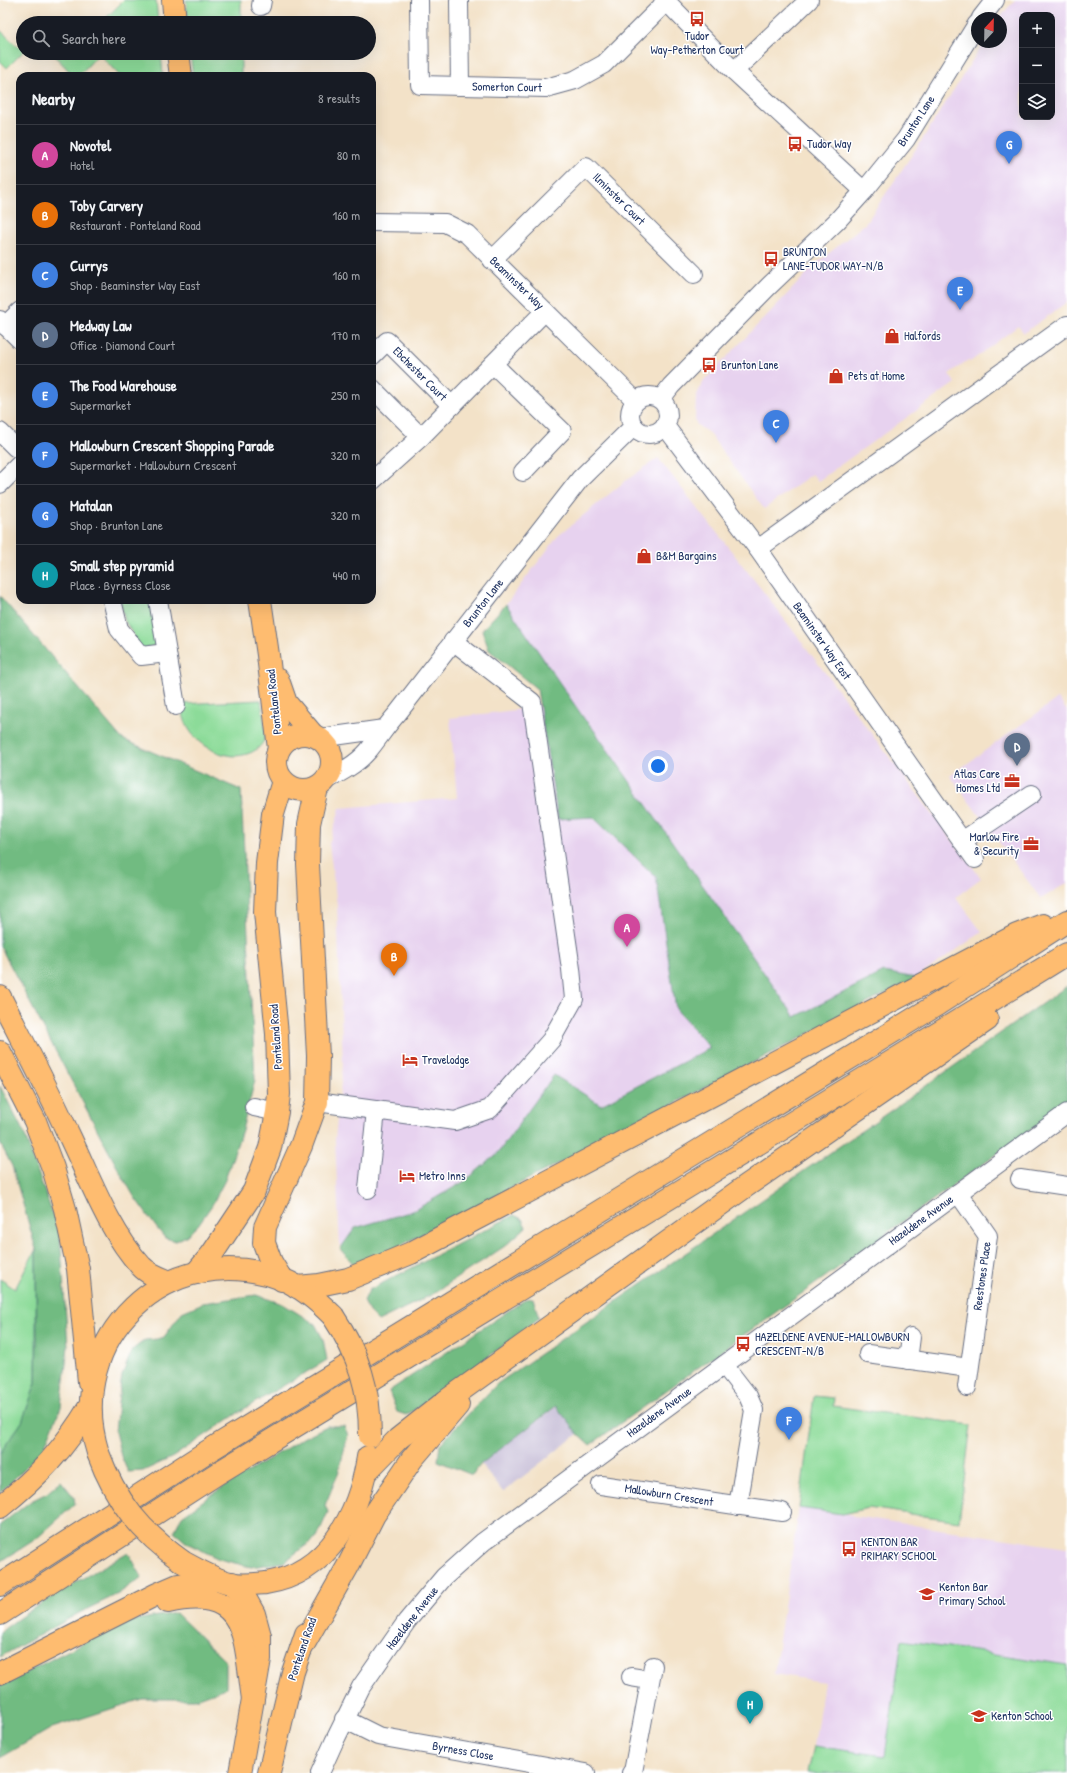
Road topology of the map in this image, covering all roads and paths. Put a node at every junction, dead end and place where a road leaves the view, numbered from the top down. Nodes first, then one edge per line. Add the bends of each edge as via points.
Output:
1 (173, 0) edge
2 (419, 0) edge
3 (459, 0) edge
4 (665, 0) edge
5 (809, 0) edge
6 (995, 0) edge
7 (986, 12) edge
8 (174, 16) edge
9 (971, 34) edge
10 (179, 60) edge
11 (734, 71) junction
12 (180, 72) edge
13 (460, 86) junction
14 (864, 191) junction
15 (376, 222) edge
16 (492, 260) junction
17 (694, 274) dead end
18 (545, 311) junction
19 (16, 314) edge
20 (3, 323) edge
21 (1067, 325) edge
22 (16, 336) edge
23 (376, 352) edge
24 (493, 364) junction
25 (376, 392) edge
26 (661, 399) junction
27 (636, 401) junction
28 (452, 406) junction
29 (634, 426) junction
30 (665, 426) junction
31 (0, 432) edge
32 (421, 437) junction
33 (16, 453) edge
34 (16, 459) edge
35 (523, 472) dead end
36 (376, 477) edge
37 (1, 482) edge
38 (758, 550) junction
39 (113, 604) edge
40 (159, 604) edge
41 (261, 604) edge
42 (453, 641) junction
43 (167, 653) junction
44 (268, 655) junction
45 (176, 706) dead end
46 (384, 728) junction
47 (316, 737) junction
48 (279, 749) junction
49 (283, 781) junction
50 (321, 784) junction
51 (1032, 794) dead end
52 (962, 842) junction
53 (975, 859) dead end
54 (1067, 916) edge
55 (1067, 921) edge
56 (1067, 954) edge
57 (1067, 963) edge
58 (0, 997) edge
59 (0, 1052) edge
60 (316, 1102) junction
61 (254, 1107) dead end
62 (376, 1110) junction
63 (277, 1112) junction
64 (1067, 1113) edge
65 (1020, 1179) dead end
66 (1067, 1186) edge
67 (368, 1189) dead end
68 (958, 1193) junction
69 (196, 1273) junction
70 (170, 1282) junction
71 (290, 1283) junction
72 (911, 1337) dead end
73 (868, 1354) dead end
74 (908, 1360) junction
75 (724, 1365) junction
76 (970, 1368) junction
77 (489, 1372) junction
78 (967, 1387) dead end
79 (90, 1402) junction
80 (366, 1472) junction
81 (601, 1485) dead end
82 (738, 1506) junction
83 (0, 1507) edge
84 (782, 1512) dead end
85 (344, 1528) junction
86 (225, 1581) junction
87 (0, 1585) edge
88 (0, 1614) edge
89 (116, 1614) junction
90 (301, 1648) junction
91 (0, 1674) edge
92 (631, 1677) dead end
93 (253, 1699) junction
94 (344, 1719) junction
95 (240, 1773) edge
96 (269, 1773) edge
97 (320, 1773) edge
98 (586, 1773) edge
99 (631, 1773) edge

1 - 8 main road
2 - 13 street, Somerton Court via 420,85
3 - 13 street, Somerton Court
4 - 11 street
4 - 13 street, Somerton Court via 604,64 575,80 546,88
5 - 11 street
6 - 7 street
9 - 14 street, Brunton Lane via 906,139
10 - 12 main road
11 - 14 street
14 - 26 street, Brunton Lane
15 - 16 street, Beaminster Way via 445,223 466,234
16 - 17 street, Ilminster Court via 586,167
16 - 18 street, Beaminster Way
18 - 24 street, Ebchester Court
18 - 27 street, Beaminster Way
19 - 20 street
20 - 22 street
21 - 38 street
23 - 28 street, Ebchester Court via 386,341
24 - 28 street, Ebchester Court
24 - 35 street via 562,431
25 - 32 street
26 - 27 street via 648,395
26 - 30 street via 669,414
27 - 29 street via 630,410
28 - 32 street, Ebchester Court
29 - 30 street via 650,434
29 - 42 street, Brunton Lane via 580,478
30 - 38 street, Beaminster Way East
31 - 33 street
32 - 36 street, Ebchester Court
34 - 37 street
38 - 52 street, Beaminster Way East
39 - 43 street via 119,629 141,656
40 - 43 street
41 - 44 main road, Ponteland Road
42 - 46 street, Brunton Lane
42 - 62 street via 532,702 574,999 551,1040 490,1109 455,1121
43 - 45 street
44 - 47 main road, Ponteland Road via 286,703
44 - 48 main road, Ponteland Road
46 - 47 street
46 - 50 street, Brunton Lane via 368,752 343,772
47 - 48 main road via 300,734 288,739
47 - 50 main road via 332,755 332,769
48 - 49 main road via 276,760
49 - 50 main road via 293,788 305,790
49 - 63 main road, Ponteland Road via 273,814 265,912 277,1034
50 - 60 main road via 309,824 308,864 318,1056
51 - 52 street
52 - 53 street, Beaminster Way East
54 - 71 main road via 1017,935 411,1253 348,1279 319,1285
55 - 87 main road via 938,1004 211,1449
56 - 88 main road via 218,1473
57 - 77 main road via 746,1186
58 - 70 main road via 96,1192 126,1247 142,1267 154,1276
59 - 79 main road via 35,1121 65,1209 78,1269
60 - 62 street
60 - 71 main road via 301,1146 265,1227 264,1243 271,1262
61 - 63 street
62 - 67 street
63 - 69 main road, Ponteland Road via 270,1148 254,1191 212,1254
64 - 68 street, Hazeldene Avenue
65 - 66 street
68 - 75 street, Hazeldene Avenue
68 - 76 street, Reestones Place via 988,1236
69 - 70 main road
69 - 71 main road via 240,1269
70 - 79 main road via 144,1297 123,1317 101,1355
71 - 80 main road, bridge via 316,1300 333,1316 348,1340 362,1373 370,1414
72 - 74 street
73 - 74 street
74 - 76 street
75 - 82 street via 748,1396 754,1410
75 - 94 street, Hazeldene Avenue via 495,1532 444,1578 407,1621 361,1687
76 - 78 street, Reestones Place
77 - 80 main road via 398,1438
77 - 90 main road via 446,1417 374,1514 348,1566
79 - 83 main road via 62,1449 43,1470
79 - 86 main road, bridge via 98,1454 124,1507 151,1537 183,1562
80 - 85 main road
81 - 82 street, Mallowburn Crescent
82 - 84 street, Mallowburn Crescent
85 - 86 main road via 332,1546 298,1573 277,1581 255,1584
85 - 90 main road, Ponteland Road
86 - 89 main road via 178,1585
86 - 93 main road via 245,1598 254,1614 260,1636 260,1658
89 - 91 main road
89 - 93 main road via 196,1597 219,1603 234,1616 243,1634
90 - 96 main road, Ponteland Road via 292,1672
92 - 99 street via 651,1673
93 - 95 main road
94 - 97 street, Hazeldene Avenue
94 - 98 street, Byrness Close via 378,1736

